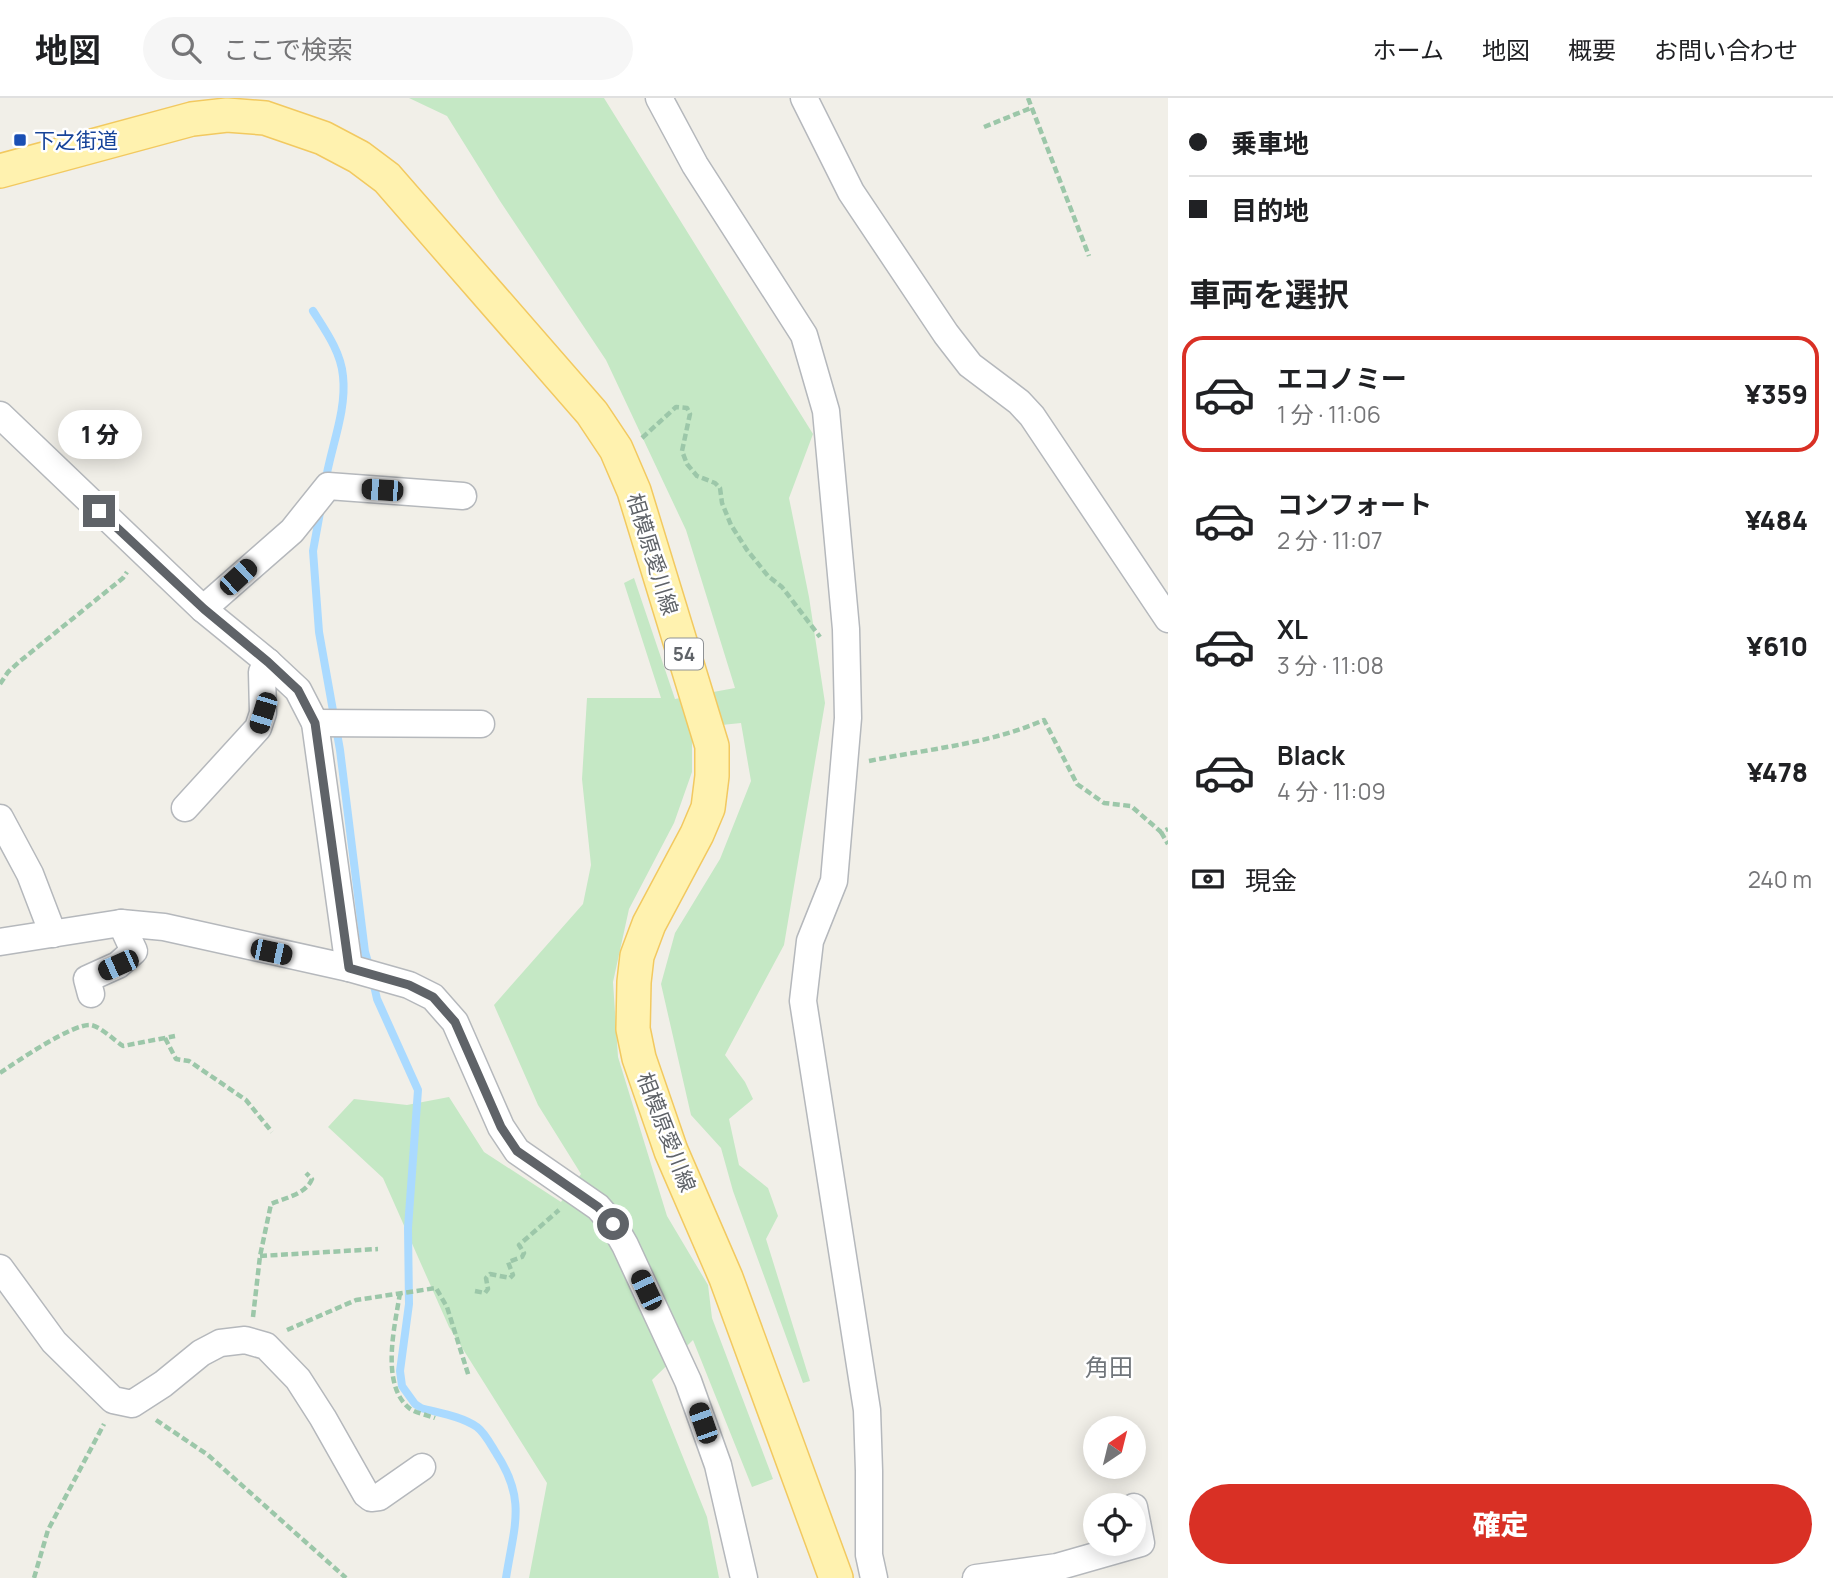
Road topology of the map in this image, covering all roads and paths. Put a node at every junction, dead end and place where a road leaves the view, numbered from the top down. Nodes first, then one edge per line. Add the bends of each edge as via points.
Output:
1 (659, 98) edge
2 (804, 98) edge
3 (1028, 98) edge
4 (1031, 107) junction
5 (984, 127) dead end
6 (0, 171) edge
7 (1089, 256) dead end
8 (0, 415) edge
9 (618, 455) junction
10 (463, 496) dead end
11 (139, 549) junction
12 (204, 609) junction
13 (1168, 620) edge
14 (268, 662) junction
15 (848, 668) junction
16 (0, 684) edge
17 (315, 723) junction
18 (481, 724) dead end
19 (844, 765) junction
20 (185, 808) dead end
21 (0, 818) edge
22 (1168, 829) edge
23 (1161, 832) junction
24 (1168, 844) edge
25 (121, 923) junction
26 (53, 934) junction
27 (0, 942) edge
28 (349, 968) junction
29 (91, 994) dead end
30 (174, 1036) dead end
31 (165, 1038) junction
32 (0, 1073) edge
33 (272, 1132) dead end
34 (306, 1173) dead end
35 (577, 1192) junction
36 (378, 1249) dead end
37 (260, 1256) junction
38 (0, 1268) edge
39 (475, 1291) dead end
40 (400, 1293) junction
41 (258, 1343) junction
42 (469, 1377) dead end
43 (123, 1402) junction
44 (435, 1418) dead end
45 (422, 1467) dead end
46 (1097, 1556) edge
47 (1025, 1575) edge
48 (34, 1578) edge
49 (346, 1578) edge
50 (744, 1578) edge
51 (836, 1578) edge
52 (874, 1578) edge
53 (976, 1578) edge

1 - 15 street via 695,165 808,346 826,411
2 - 13 street via 851,192 946,334 970,365 1031,416
3 - 4 path
4 - 5 path
4 - 7 path
6 - 9 main road, 相模原愛川線 / 54 via 215,116 265,118 323,138 387,178 592,413
8 - 11 street
9 - 15 path via 676,407 687,408 690,414 682,451 687,464 697,477 720,488 731,525 747,550
9 - 51 main road, 相模原愛川線 / 54 via 634,491 712,746 708,808 637,956 633,1028 671,1151 726,1278
10 - 12 street via 328,486 292,531
11 - 12 street
11 - 16 path via 123,578 19,662
12 - 14 street
14 - 17 street via 298,690
14 - 20 street via 262,672 263,713 258,728
15 - 19 street
17 - 18 street
17 - 28 street
19 - 23 path via 964,743 1044,720 1077,784 1104,803 1131,806
19 - 52 street via 834,881 810,941 803,1001 867,1410 869,1555
21 - 26 street via 30,874
22 - 23 path
23 - 24 path
25 - 26 street
25 - 28 street via 164,927
25 - 29 street via 134,951 118,965 87,979
26 - 27 street
28 - 35 street via 409,985 433,997 455,1022 501,1127 517,1151
30 - 31 path
31 - 32 path via 123,1046 93,1025 83,1026 40,1046
31 - 33 path via 176,1059 189,1061 246,1100
34 - 37 path via 312,1179 303,1191 271,1204
35 - 39 path via 519,1245 524,1253 508,1262 510,1278 490,1274 485,1293
35 - 50 street via 598,1207 619,1235 688,1381 718,1465
36 - 37 path
37 - 41 path via 251,1333
38 - 43 street via 54,1342
40 - 41 path via 356,1300
40 - 42 path via 436,1288 447,1307
40 - 44 path via 392,1383 409,1408
41 - 43 street via 220,1343
41 - 45 street via 267,1346 298,1379 371,1498
43 - 48 path via 100,1433 48,1530
43 - 49 path via 208,1455
46 - 47 street
47 - 53 street

